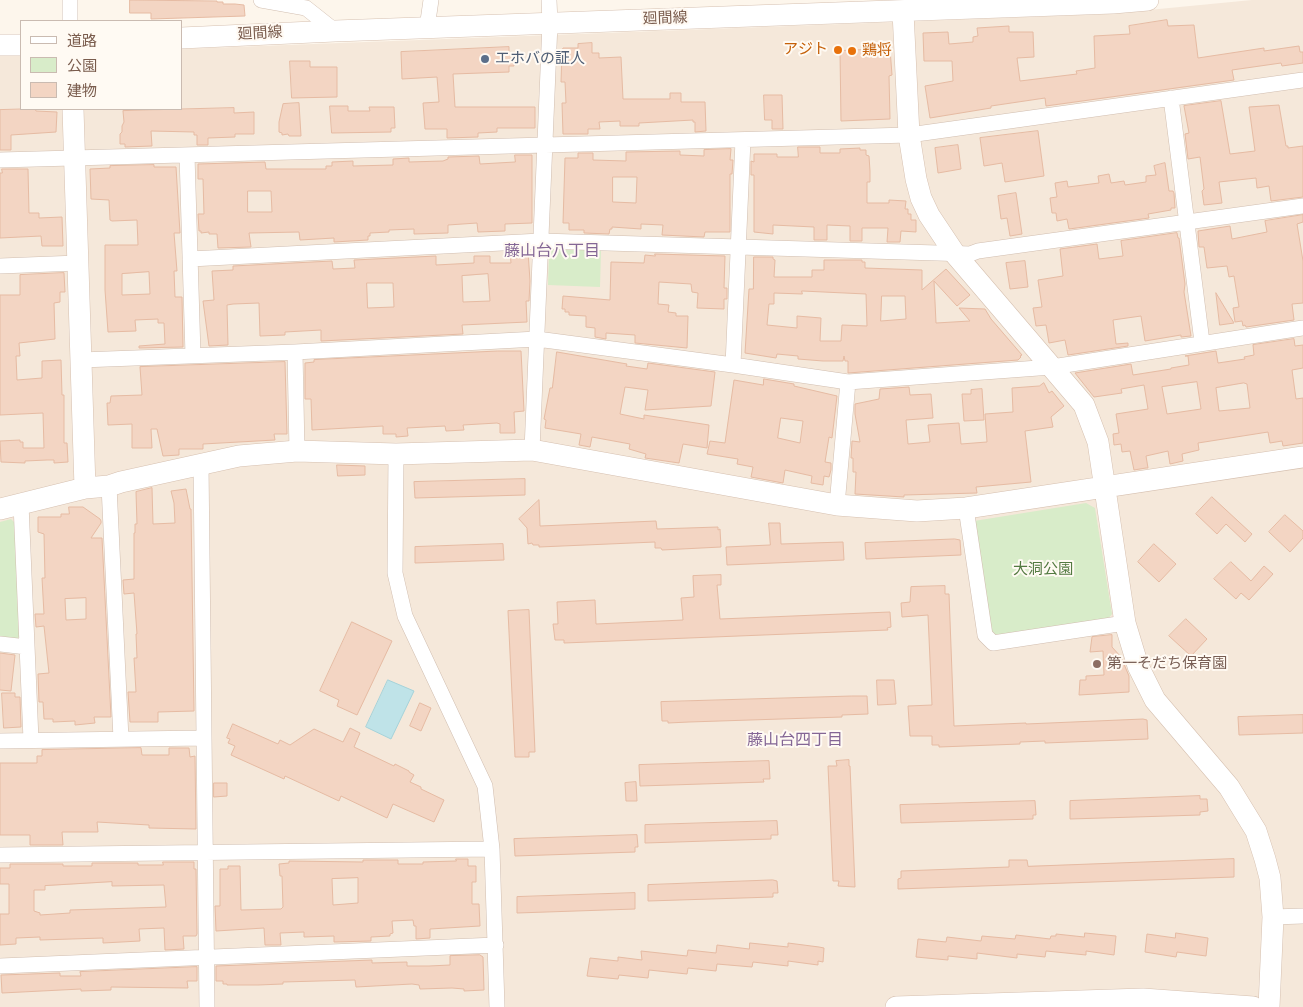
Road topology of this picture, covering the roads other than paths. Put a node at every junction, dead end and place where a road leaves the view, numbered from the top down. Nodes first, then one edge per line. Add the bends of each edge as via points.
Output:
1 (70, 0) edge
2 (261, 0) edge
3 (431, 0) edge
4 (549, 0) edge
5 (1148, 0) edge
6 (1112, 2) edge
7 (903, 6) edge
8 (70, 20) edge
9 (550, 23) junction
10 (427, 28) junction
11 (335, 31) junction
12 (182, 38) edge
13 (0, 45) edge
14 (20, 45) edge
15 (1303, 80) edge
16 (1171, 98) junction
17 (73, 110) edge
18 (909, 135) junction
19 (743, 140) junction
20 (545, 145) junction
21 (187, 155) junction
22 (74, 158) junction
23 (0, 160) edge
24 (1303, 206) edge
25 (1188, 222) junction
26 (541, 241) junction
27 (738, 247) junction
28 (955, 254) junction
29 (190, 259) junction
30 (78, 263) junction
31 (0, 266) edge
32 (1303, 328) edge
33 (537, 339) junction
34 (1202, 342) junction
35 (295, 352) junction
36 (193, 355) junction
37 (81, 360) junction
38 (733, 365) junction
39 (1052, 367) junction
40 (848, 382) junction
41 (532, 450) junction
42 (297, 451) junction
43 (396, 454) junction
44 (1303, 457) edge
45 (201, 464) junction
46 (109, 486) junction
47 (1105, 487) junction
48 (85, 488) junction
49 (21, 504) junction
50 (837, 505) junction
51 (966, 508) junction
52 (0, 509) edge
53 (1125, 623) junction
54 (0, 644) edge
55 (27, 647) junction
56 (203, 738) junction
57 (121, 739) junction
58 (31, 740) junction
59 (0, 741) edge
60 (492, 849) junction
61 (204, 854) junction
62 (0, 855) edge
63 (1303, 916) edge
64 (1273, 917) junction
65 (496, 945) junction
66 (205, 957) junction
67 (0, 966) edge
68 (207, 1007) edge
69 (497, 1007) edge
70 (896, 1007) edge
71 (1253, 1007) edge
72 (1269, 1007) edge

1 - 8 street
2 - 11 street via 306,8
3 - 10 street
4 - 9 street
5 - 6 street, 廻間線
6 - 7 street, 廻間線
7 - 9 street, 廻間線
7 - 18 street
9 - 10 street, 廻間線
9 - 20 street
10 - 11 street, 廻間線
11 - 12 street, 廻間線
13 - 14 street
15 - 16 street
16 - 18 street
16 - 25 street
17 - 22 street
18 - 19 street
18 - 28 street via 921,198
19 - 20 street
19 - 27 street
20 - 21 street
20 - 26 street
21 - 22 street
21 - 29 street
22 - 23 street
22 - 30 street
24 - 25 street
25 - 28 street
25 - 34 street
26 - 27 street
26 - 29 street
26 - 33 street
27 - 28 street
27 - 38 street
28 - 39 street
29 - 36 street
30 - 31 street
30 - 37 street
32 - 34 street
33 - 35 street
33 - 38 street
33 - 41 street
34 - 39 street
35 - 36 street
35 - 42 street
36 - 37 street
37 - 48 street
38 - 40 street
39 - 40 street
39 - 47 street via 1090,417 1098,442
40 - 50 street
41 - 43 street
41 - 50 street
42 - 43 street
42 - 45 street via 239,456
43 - 60 street via 394,573 405,616 485,786
44 - 47 street
45 - 46 street
45 - 56 street
46 - 48 street
46 - 57 street
47 - 51 street
47 - 53 street
48 - 49 street
49 - 52 street
49 - 55 street
50 - 51 street via 917,511
51 - 53 street via 985,635 993,643
53 - 64 street via 1138,666 1155,700 1229,787 1256,831 1270,878
54 - 55 street
55 - 58 street
56 - 57 street
56 - 61 street
57 - 58 street
58 - 59 street
60 - 61 street
60 - 65 street
61 - 62 street
61 - 66 street
63 - 64 street
64 - 72 street
65 - 66 street
65 - 69 street
66 - 67 street
66 - 68 street
70 - 71 street via 1143,999

